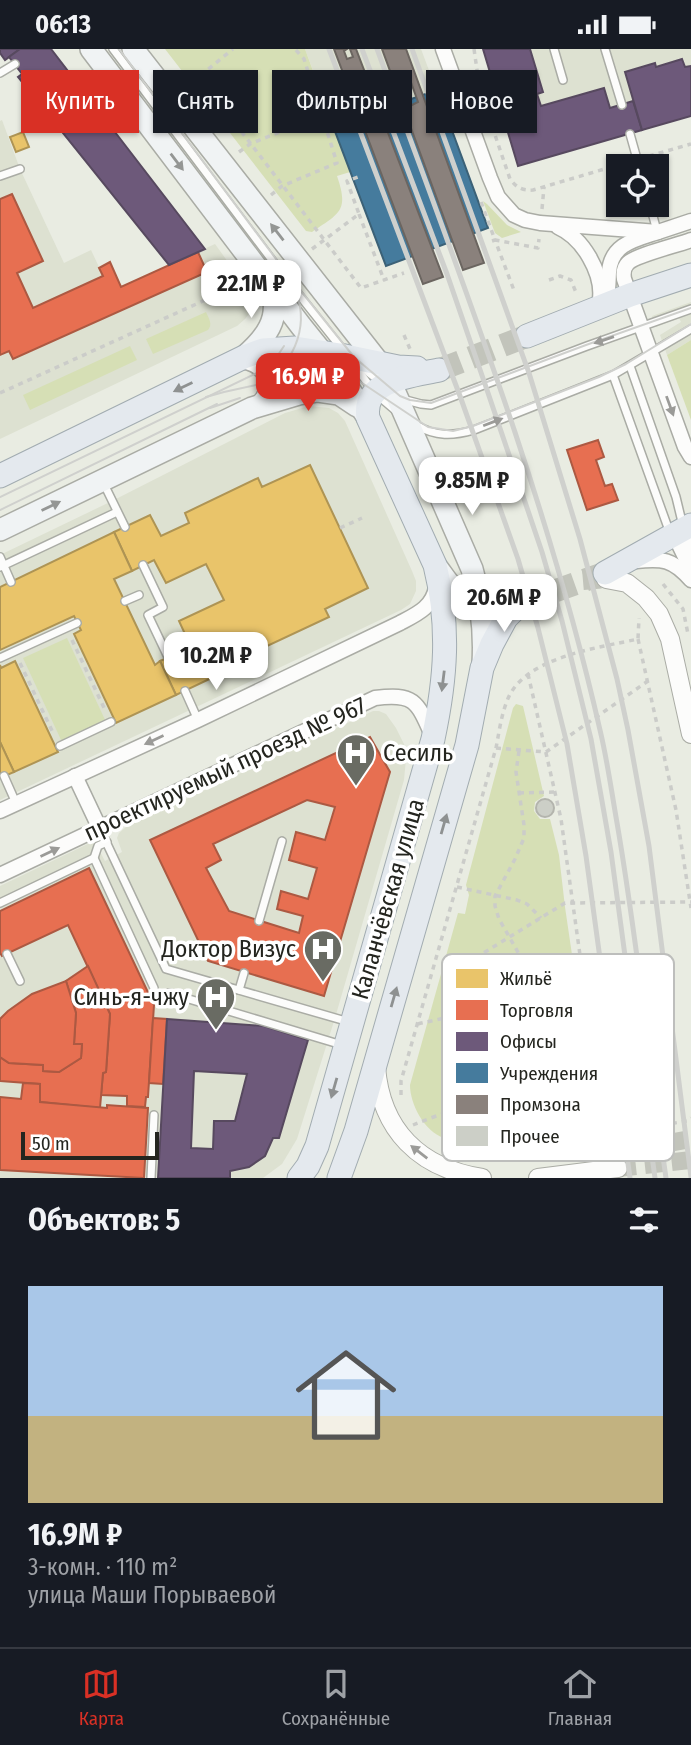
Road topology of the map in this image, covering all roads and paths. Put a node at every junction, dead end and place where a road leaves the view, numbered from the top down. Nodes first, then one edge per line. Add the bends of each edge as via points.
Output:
1 (91, 49) edge
2 (113, 49) edge
3 (133, 49) edge
4 (233, 49) edge
5 (295, 49) edge
6 (443, 49) edge
7 (474, 49) edge
8 (554, 49) edge
9 (605, 49) edge
10 (15, 64) dead end
11 (207, 70) edge
12 (307, 70) edge
13 (0, 73) edge
14 (563, 80) dead end
15 (622, 105) dead end
16 (242, 133) edge
17 (277, 133) edge
18 (328, 133) edge
19 (630, 134) dead end
20 (250, 144) junction
21 (691, 144) edge
22 (636, 154) edge
23 (656, 154) edge
24 (235, 156) dead end
25 (20, 169) dead end
26 (606, 169) edge
27 (0, 176) edge
28 (361, 176) dead end
29 (282, 185) junction
30 (544, 187) junction
31 (267, 199) dead end
32 (359, 214) junction
33 (654, 217) edge
34 (691, 221) edge
35 (543, 223) junction
36 (658, 232) junction
37 (324, 240) junction
38 (691, 240) edge
39 (307, 252) dead end
40 (404, 273) dead end
41 (691, 275) edge
42 (384, 280) junction
43 (549, 280) dead end
44 (269, 284) junction
45 (236, 286) dead end
46 (515, 293) dead end
47 (250, 295) dead end
48 (630, 295) junction
49 (587, 303) junction
50 (691, 309) edge
51 (252, 310) dead end
52 (641, 326) junction
53 (691, 329) edge
54 (404, 335) dead end
55 (527, 336) tunnel mouth
56 (411, 351) dead end
57 (322, 352) junction
58 (651, 353) junction
59 (348, 357) junction
60 (238, 361) junction
61 (629, 366) junction
62 (438, 369) tunnel mouth
63 (613, 375) junction
64 (385, 383) junction
65 (0, 393) edge
66 (252, 408) junction
67 (368, 418) junction
68 (405, 418) junction
69 (441, 434) junction
70 (418, 448) junction
71 (691, 457) edge
72 (0, 476) edge
73 (103, 481) junction
74 (117, 512) junction
75 (362, 518) dead end
76 (125, 527) dead end
77 (340, 528) dead end
78 (0, 530) edge
79 (682, 530) edge
80 (1, 563) edge
81 (691, 563) edge
82 (143, 565) dead end
83 (435, 565) junction
84 (611, 572) junction
85 (691, 578) edge
86 (669, 579) dead end
87 (11, 582) dead end
88 (663, 584) junction
89 (657, 588) dead end
90 (139, 595) dead end
91 (125, 601) dead end
92 (481, 601) junction
93 (521, 603) joint
94 (639, 614) dead end
95 (77, 623) dead end
96 (66, 628) junction
97 (638, 639) junction
98 (691, 645) edge
99 (15, 652) junction
100 (168, 657) dead end
101 (0, 659) edge
102 (482, 668) junction
103 (528, 673) junction
104 (648, 681) junction
105 (185, 691) dead end
106 (198, 720) junction
107 (111, 722) joint
108 (691, 734) edge
109 (433, 739) junction
110 (60, 747) joint
111 (496, 748) junction
112 (519, 751) junction
113 (546, 752) junction
114 (4, 776) dead end
115 (75, 776) junction
116 (555, 792) junction
117 (518, 793) junction
118 (16, 803) junction
119 (0, 810) edge
120 (103, 835) junction
121 (282, 841) dead end
122 (94, 857) junction
123 (0, 875) edge
124 (457, 887) junction
125 (495, 896) junction
126 (572, 902) junction
127 (691, 902) edge
128 (0, 904) edge
129 (691, 908) edge
130 (541, 918) junction
131 (259, 921) dead end
132 (508, 938) junction
133 (7, 954) dead end
134 (483, 954) edge
135 (518, 954) edge
136 (579, 954) edge
137 (244, 973) dead end
138 (20, 981) dead end
139 (154, 988) dead end
140 (239, 990) junction
141 (169, 993) dead end
142 (442, 1018) edge
143 (352, 1023) junction
144 (418, 1024) junction
145 (346, 1046) junction
146 (376, 1062) junction
147 (401, 1099) dead end
148 (155, 1115) dead end
149 (442, 1115) edge
150 (408, 1118) dead end
151 (691, 1118) edge
152 (674, 1123) edge
153 (413, 1125) junction
154 (408, 1128) dead end
155 (419, 1130) dead end
156 (435, 1143) dead end
157 (442, 1145) edge
158 (618, 1167) tunnel mouth
159 (151, 1178) edge
160 (299, 1178) edge
161 (339, 1178) edge
162 (482, 1178) edge
163 (538, 1178) edge

1 -> 44 main road, Каланчёвская улица
2 - 59 lane
64 -> 3 main road, Каланчёвская улица
4 - 11 path
5 - 12 path
6 - 35 street via 498,197 514,215
7 - 30 path via 481,91 510,179 521,189
8 - 14 lane
9 - 15 lane
10 - 13 lane
16 - 20 path
17 - 20 path
18 - 29 path via 337,163
19 - 22 lane
20 - 24 path
20 - 29 path
21 - 23 path
25 - 27 lane
26 - 30 path
28 - 32 path via 347,181
29 - 31 path
29 - 37 path
30 - 35 path
32 - 37 path
32 - 42 path
33 - 36 lane
34 - 36 street
35 - 36 street
35 - 46 path via 538,248 494,241
35 - 49 street via 575,237 589,257 600,297
36 - 49 street via 618,249 611,260 607,297
37 - 39 path
37 - 42 path via 361,288
38 - 48 street via 629,262 623,273
40 - 42 path
41 - 48 main road
43 - 49 path via 560,276 571,280
44 - 57 main road, Каланчёвская улица
44 - 60 main road via 275,306 271,327
45 - 65 path
47 - 51 path via 244,299
48 - 49 main road
48 - 52 street
49 - 55 main road
50 - 52 lane
52 - 58 street
52 -> 64 lane via 431,405 410,402
53 - 58 lane
54 - 56 path
57 - 59 main road
57 - 60 main road via 278,348
57 - 67 main road, Каланчёвская улица
58 - 61 lane
58 -> 71 street
59 - 64 main road
60 - 66 street via 257,366 267,383 267,392
60 -> 72 main road
61 - 63 lane
61 - 79 lane via 676,496
62 - 64 main road via 418,368
69 -> 63 lane via 474,430
63 - 79 lane
64 - 67 main road via 368,402
64 - 68 main road, Каланчёвская улица
66 - 67 main road via 327,391 347,398
66 - 73 main road
67 - 83 main road, Каланчёвская улица
68 - 69 lane
68 - 70 main road, Каланчёвская улица
69 - 70 lane via 424,440
70 - 92 main road, Каланчёвская улица via 472,569
73 - 74 lane
78 -> 73 main road
74 - 76 lane
74 - 80 lane
75 - 77 path
79 - 81 street
79 - 84 main road
79 - 85 lane
80 - 87 lane
82 - 100 lane via 163,607 148,615
83 - 92 main road via 453,588
83 - 106 street via 436,590 422,611
83 -> 109 main road, Каланчёвская улица via 444,605 446,652
84 - 85 street via 652,559 666,560
84 - 108 street via 639,591 659,614 670,639
86 - 88 path
88 - 89 path
88 - 98 path via 683,609
90 - 91 lane
92 - 93 main road
92 - 102 main road, Каланчёвская улица
93 - 102 main road, Каланчёвская улица via 506,618
94 - 97 path
95 - 96 lane
96 - 99 lane via 37,637
96 - 107 path
97 - 103 path via 550,662
97 - 104 path
99 - 101 lane
99 - 110 path
146 -> 102 main road, Каланчёвская улица via 467,745
103 - 111 path via 507,701
103 - 113 path
104 - 113 path
104 - 127 path
105 - 106 lane
106 -> 115 street
107 - 110 lane
109 - 120 street, проектируемый проезд № 967 via 417,705 408,698 375,698
109 - 143 main road, Каланчёвская улица
111 - 112 path
111 - 124 path
112 - 113 path
112 - 117 path
113 - 116 path
114 - 118 lane
115 - 118 street
115 - 120 street
116 - 117 path
116 - 126 path
117 - 125 path via 524,838
118 - 119 street
120 - 122 lane
123 -> 120 street, проектируемый проезд № 967
120 - 140 lane via 166,969
121 - 131 lane
122 - 128 lane
122 - 139 lane
124 - 125 path
124 - 144 path
125 - 130 path via 527,904
125 - 132 path via 496,913
126 - 127 path
126 - 130 path
126 - 136 path
127 - 129 path
130 - 132 path
132 - 134 path
132 - 135 path
133 - 138 lane
137 - 140 lane
140 - 143 lane
141 - 145 lane
142 - 144 path
143 - 145 main road, Каланчёвская улица
144 - 147 path via 401,1081
145 -> 160 main road, Каланчёвская улица via 317,1146
146 - 161 main road, Каланчёвская улица
162 -> 146 street via 427,1159 401,1136 385,1110
148 - 159 lane
149 - 153 path
150 - 153 path
151 - 152 path
153 - 154 path
153 - 155 path
156 - 157 path
158 - 163 street

